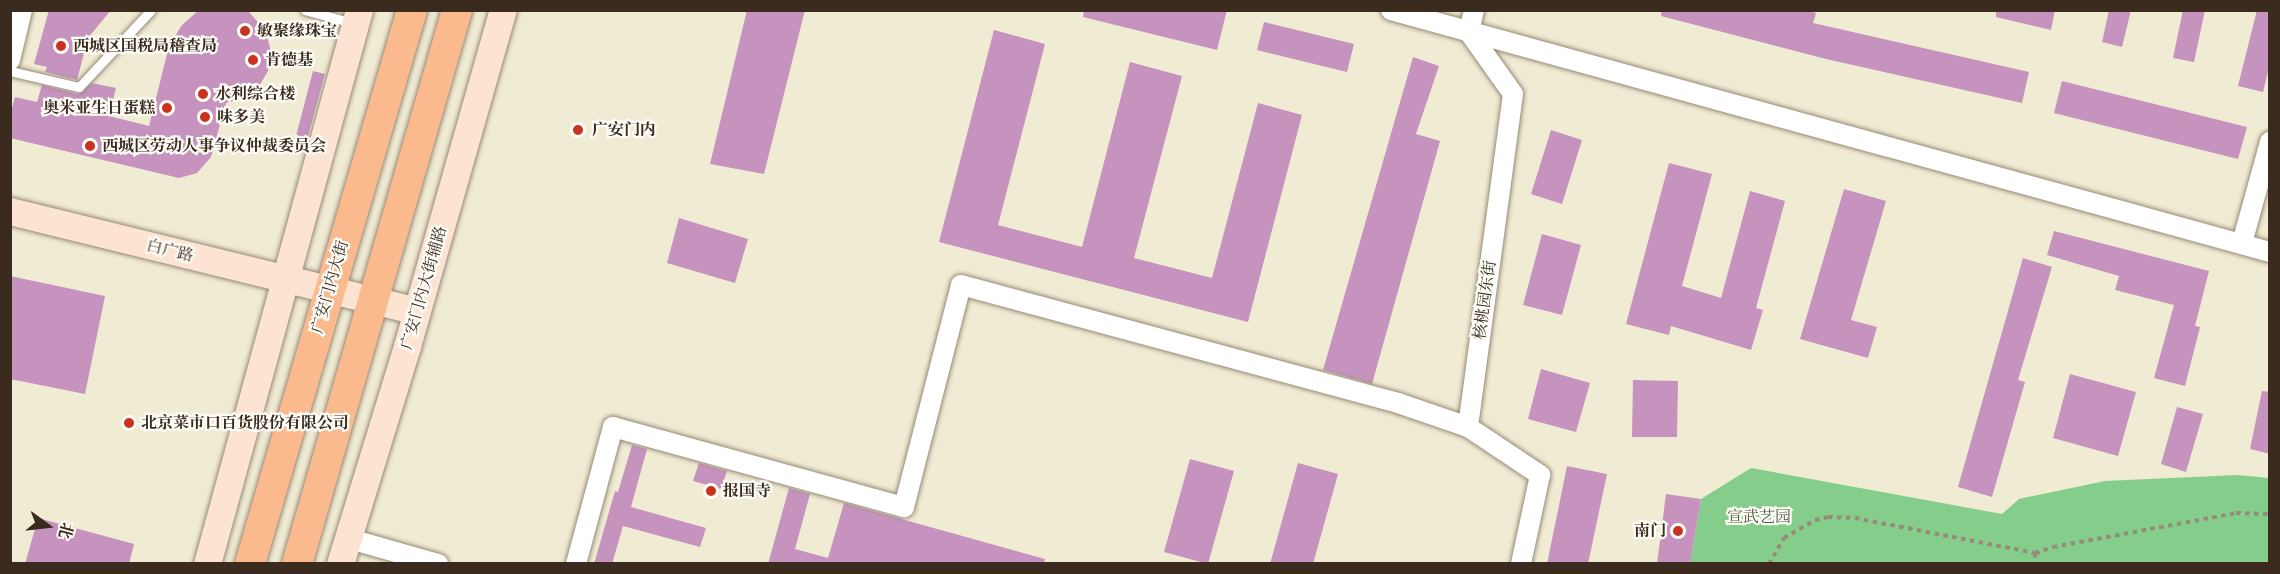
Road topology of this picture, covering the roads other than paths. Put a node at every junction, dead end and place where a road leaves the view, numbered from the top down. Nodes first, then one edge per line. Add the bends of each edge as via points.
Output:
1 (22, 10) edge
2 (151, 10) edge
3 (305, 10) edge
4 (412, 10) edge
5 (457, 10) edge
6 (503, 10) edge
7 (1391, 10) edge
8 (1474, 10) edge
9 (357, 17) edge
10 (1469, 33) junction
11 (10, 60) edge
12 (10, 71) edge
13 (2270, 142) edge
14 (10, 211) edge
15 (2242, 243) junction
16 (2270, 252) edge
17 (286, 280) junction
18 (329, 291) junction
19 (373, 301) junction
20 (417, 311) junction
21 (1468, 427) junction
22 (344, 551) edge
23 (207, 564) edge
24 (250, 564) edge
25 (297, 564) edge
26 (438, 564) edge
27 (576, 564) edge
28 (1521, 564) edge

1 - 11 street
2 - 12 lane via 79,87
3 - 9 lane
4 - 18 main road, 广安门内大街
5 - 19 main road
6 - 20 street, 广安门内大街辅路
7 - 10 street
8 - 10 street
9 - 17 street
10 - 15 street
10 - 21 street, 核桃园东街 via 1513,94
13 - 15 street
14 - 17 street, 白广路
15 - 16 street
17 - 18 street, 白广路
17 - 23 street
18 - 19 street, 白广路
18 - 24 main road, 广安门内大街
19 - 20 street, 白广路
19 - 25 main road
20 - 22 street, 广安门内大街辅路
21 - 27 street via 1398,403 961,285 904,507 613,427
21 - 28 street via 1540,475
22 - 26 street

